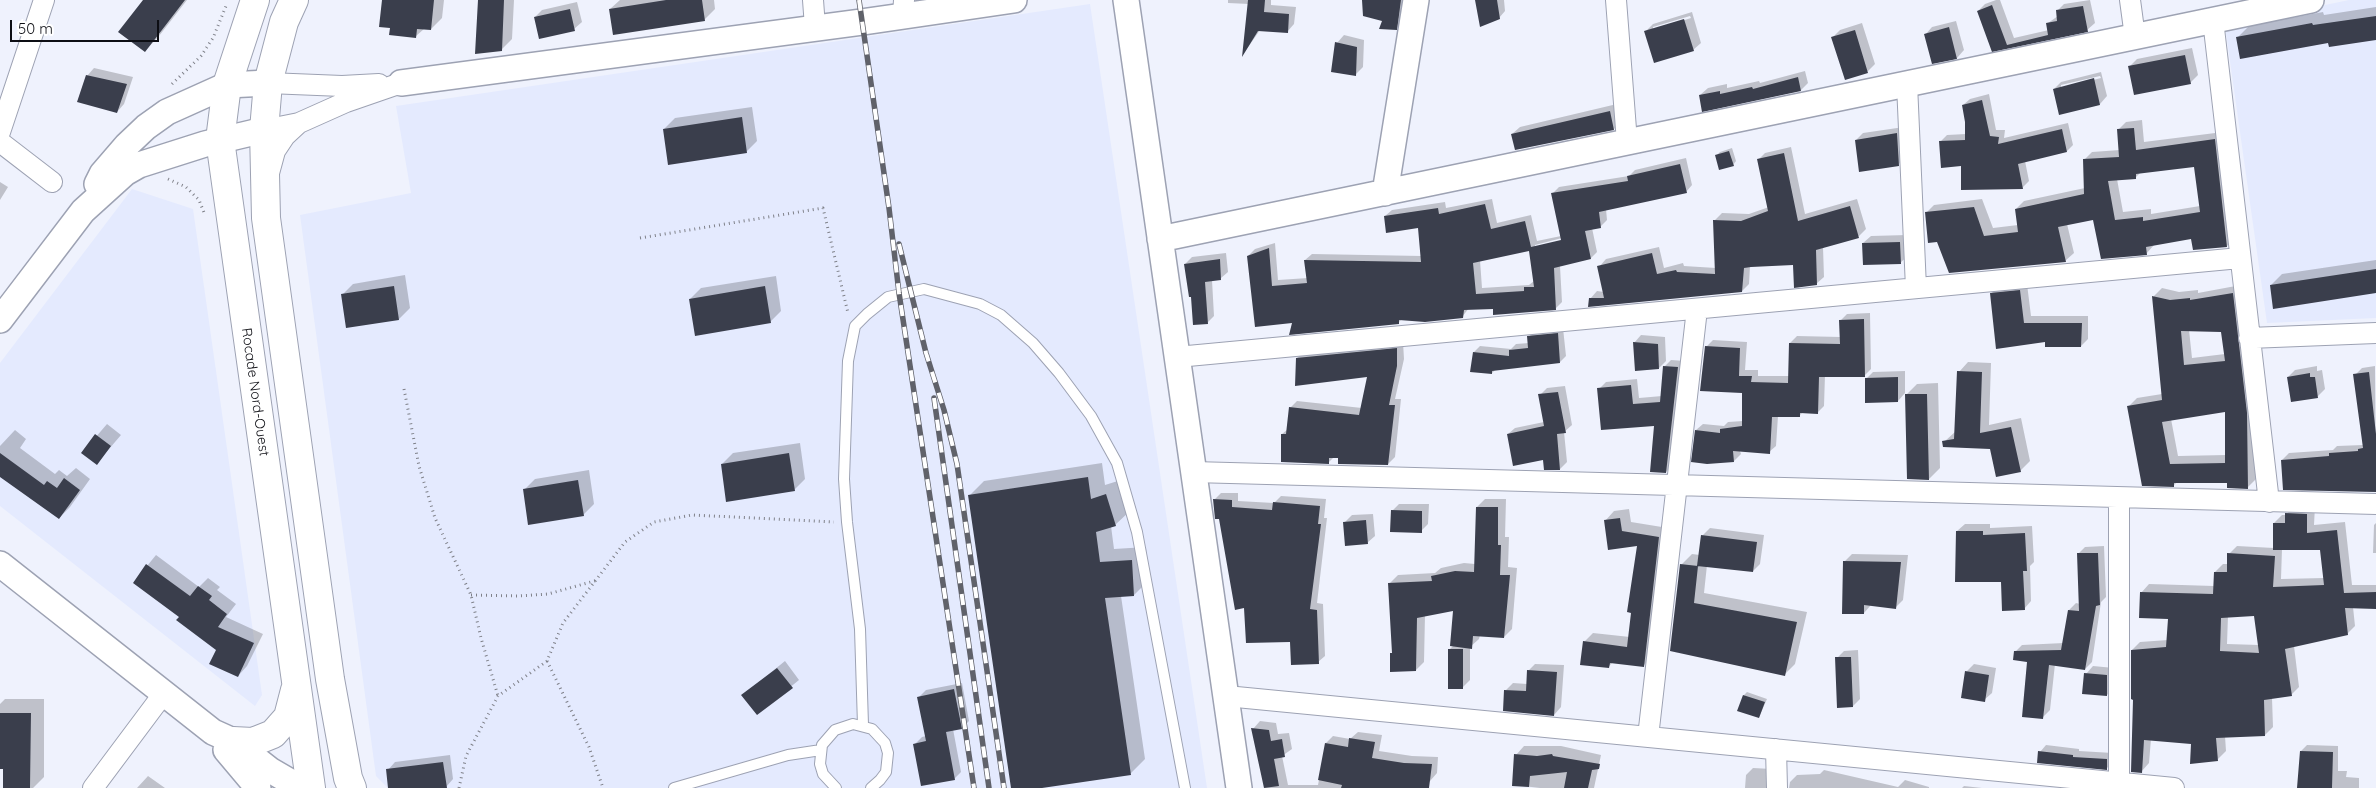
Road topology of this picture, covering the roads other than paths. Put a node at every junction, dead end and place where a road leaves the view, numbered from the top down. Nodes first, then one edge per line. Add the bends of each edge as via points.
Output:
1 (44, 0) edge
2 (255, 0) edge
3 (294, 0) edge
4 (813, 0) edge
5 (1014, 0) edge
6 (1126, 0) edge
7 (1416, 0) edge
8 (1616, 0) edge
9 (2130, 0) edge
10 (2312, 0) edge
11 (2280, 3) edge
12 (904, 8) edge
13 (2213, 20) junction
14 (815, 27) junction
15 (2135, 37) junction
16 (268, 83) junction
17 (400, 84) junction
18 (1908, 84) junction
19 (227, 85) junction
20 (299, 123) junction
21 (264, 130) junction
22 (0, 132) edge
23 (220, 140) junction
24 (0, 142) edge
25 (1627, 142) junction
26 (52, 182) dead end
27 (265, 187) junction
28 (1385, 192) junction
29 (83, 211) junction
30 (1160, 239) junction
31 (2240, 258) junction
32 (1916, 288) junction
33 (1697, 309) junction
34 (0, 320) edge
35 (2376, 333) edge
36 (2249, 338) junction
37 (1177, 357) junction
38 (1193, 472) junction
39 (1677, 486) junction
40 (2119, 498) junction
41 (2269, 502) junction
42 (2376, 504) edge
43 (0, 564) edge
44 (297, 682) junction
45 (164, 693) junction
46 (1226, 696) junction
47 (863, 725) junction
48 (223, 737) junction
49 (1648, 737) junction
50 (821, 750) junction
51 (1776, 750) junction
52 (2119, 783) junction
53 (93, 788) edge
54 (258, 788) edge
55 (301, 788) edge
56 (311, 788) edge
57 (352, 788) edge
58 (674, 788) edge
59 (836, 788) edge
60 (871, 788) edge
61 (1185, 788) edge
62 (1239, 788) edge
63 (1777, 788) edge
64 (2174, 788) edge

1 - 22 street
2 - 19 main road, Rocade Nord-Ouest
3 - 16 main road via 284,22
4 - 14 street
5 - 12 street
6 - 30 street
7 - 28 street
8 - 25 street
9 - 15 street
10 - 11 street
11 - 13 street
12 - 14 street
13 - 15 street
13 - 31 street
14 - 17 street
15 - 18 street
16 - 17 street
16 - 19 street
16 - 21 main road
17 - 20 street via 346,102
18 - 25 street
18 - 32 street
19 - 23 main road, Rocade Nord-Ouest
19 - 29 street via 191,99 146,127 102,174
20 - 21 street
20 - 27 street via 275,151
21 - 23 street
21 - 27 main road
23 - 29 street via 139,165 125,173
23 - 44 main road, Rocade Nord-Ouest
24 - 26 street
25 - 28 street
27 - 57 main road via 266,218 319,603 339,734
28 - 30 street
29 - 34 street
30 - 37 street
31 - 32 street
31 - 36 street
32 - 33 street
33 - 37 street
33 - 39 street
35 - 36 street
36 - 41 street
37 - 38 street
38 - 39 street
38 - 46 street
39 - 40 street
39 - 49 street
40 - 41 street
40 - 52 street
41 - 42 street
43 - 45 street
44 - 48 main road via 293,705 282,726 273,734 262,739
44 - 56 main road, Rocade Nord-Ouest
45 - 48 street
45 - 53 street
46 - 49 street
46 - 62 street
47 - 50 lane via 843,726 835,730
47 - 60 lane via 880,736 888,753 886,772
47 - 61 lane via 860,629 844,479 848,360 855,326 888,297 924,289 980,304 1001,315 1033,343 1091,416 1116,463 1137,532
48 - 54 street
48 - 55 street
49 - 51 street
50 - 58 lane via 788,755
50 - 59 lane via 823,774
51 - 52 street
51 - 63 street
52 - 64 street

